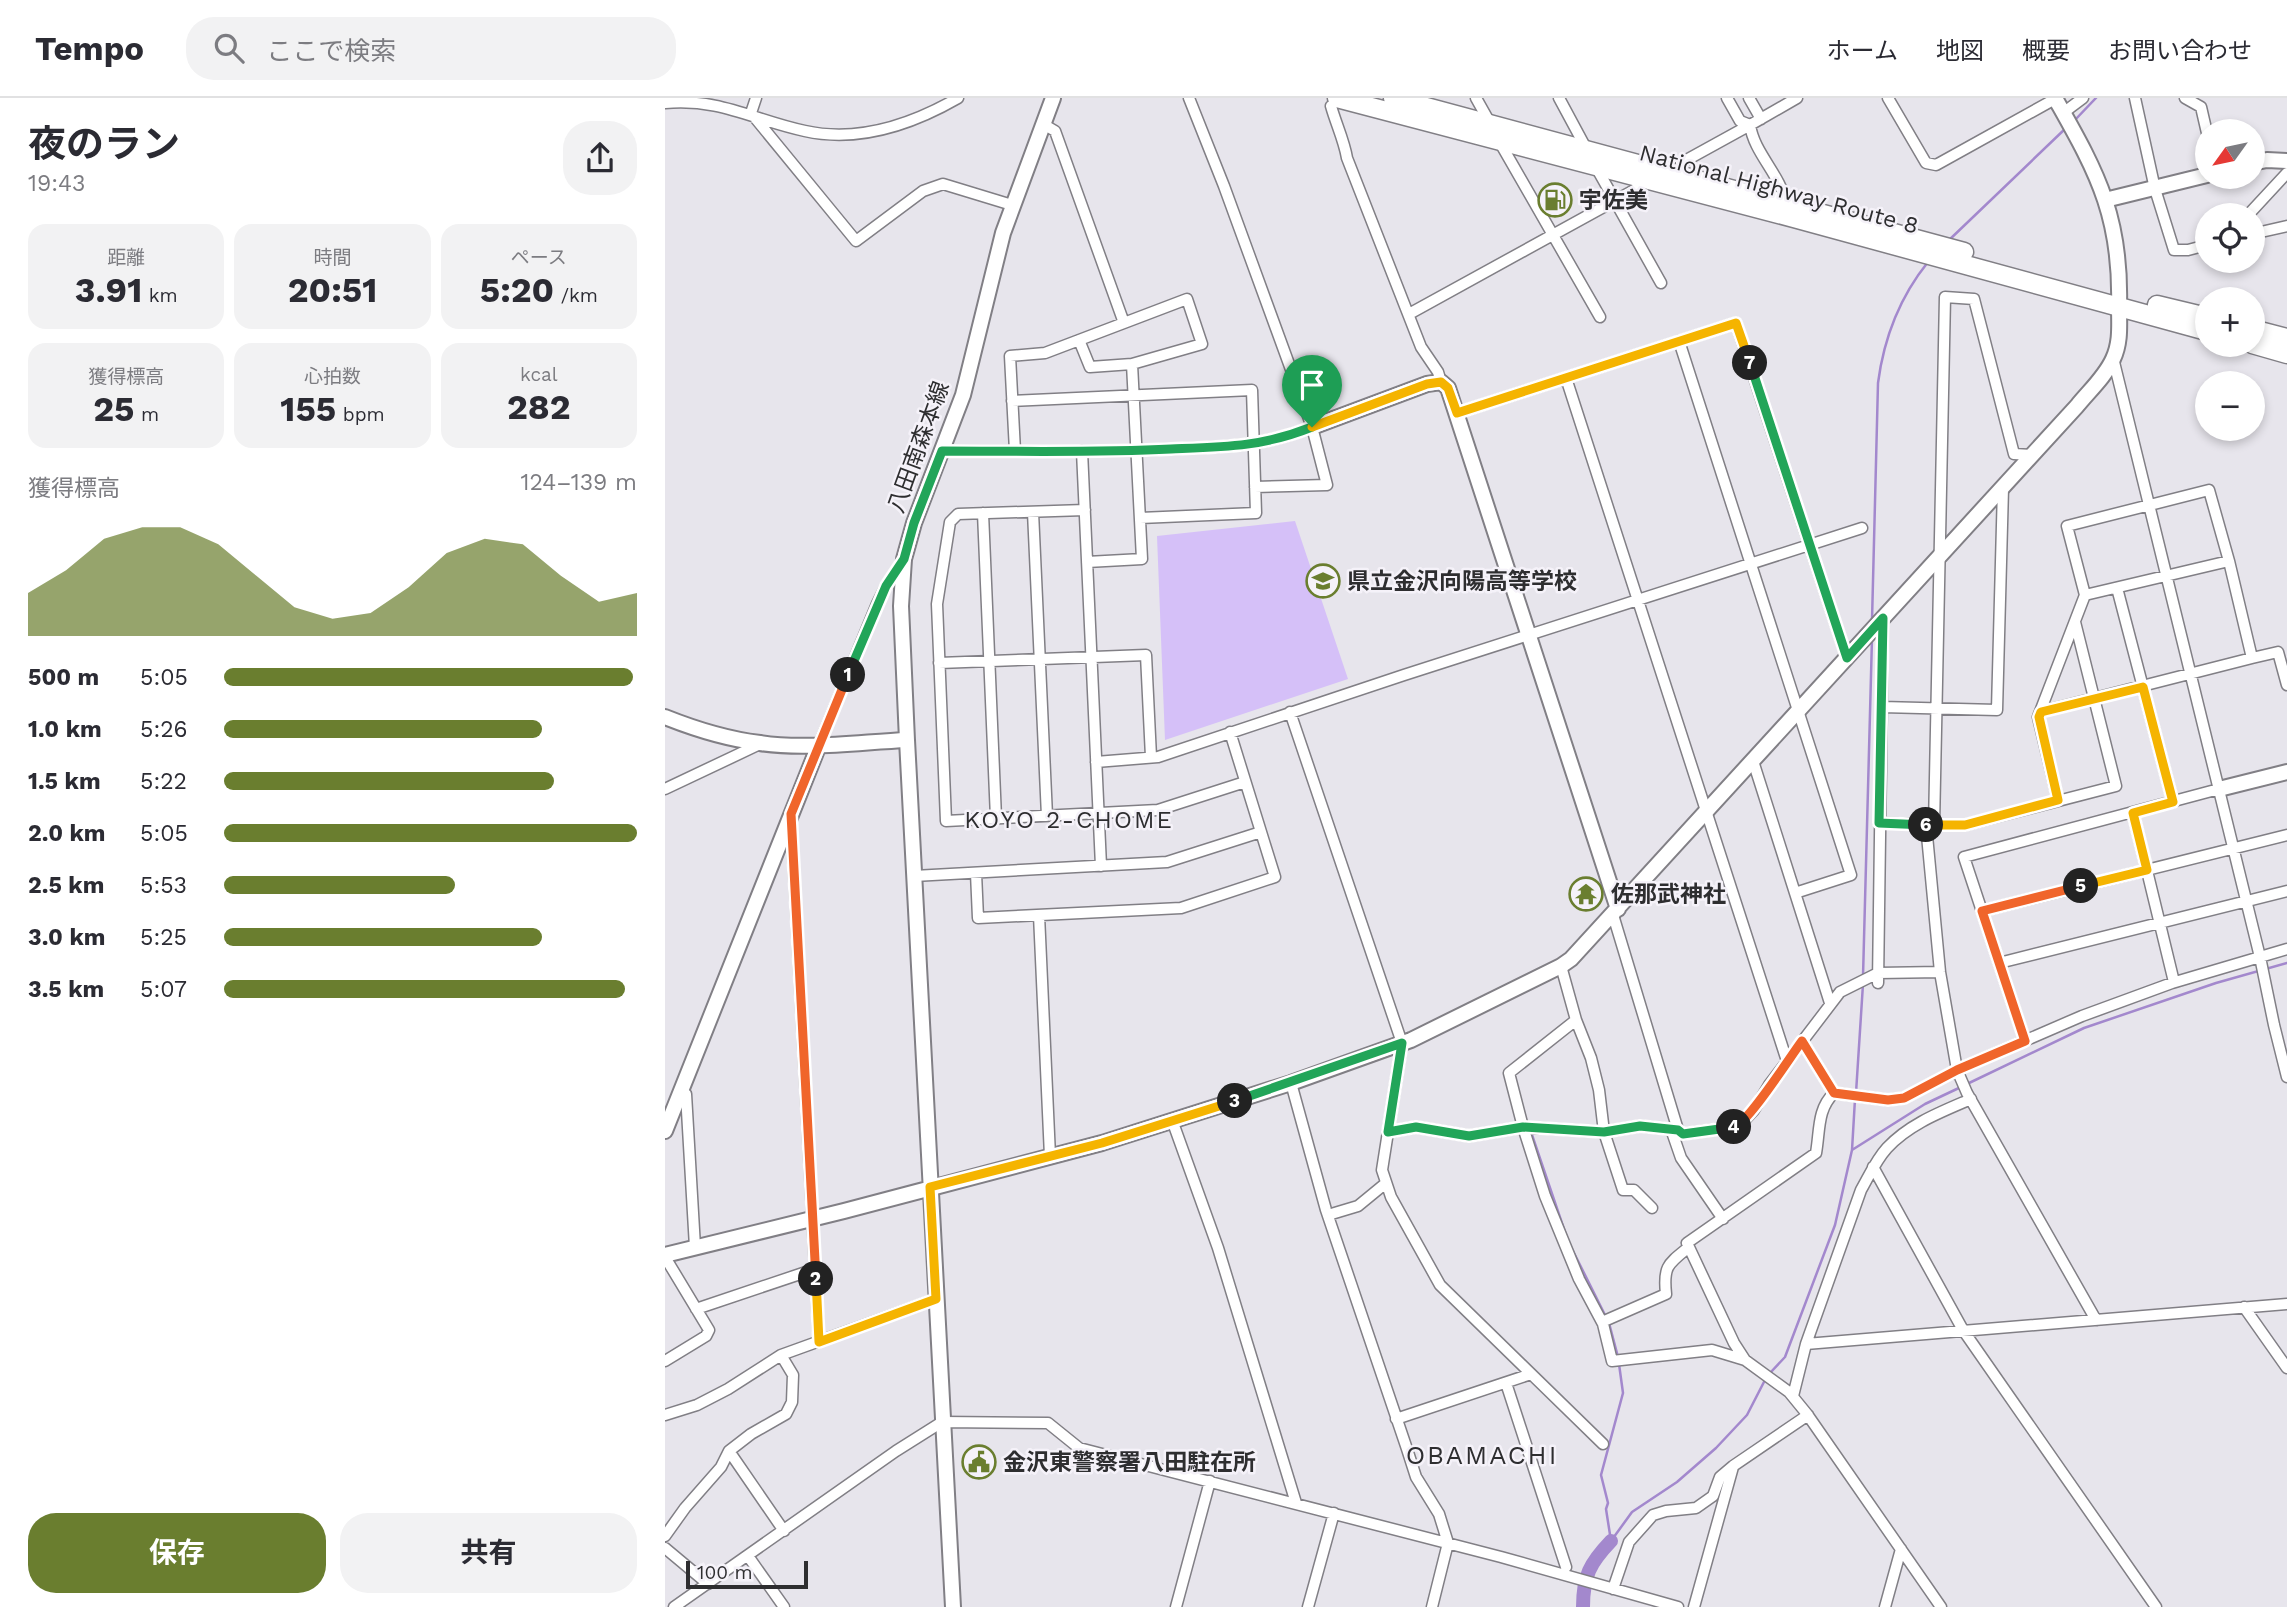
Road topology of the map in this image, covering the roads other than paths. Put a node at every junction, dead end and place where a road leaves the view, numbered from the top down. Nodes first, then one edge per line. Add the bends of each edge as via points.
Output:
1 (756, 98) edge
2 (958, 98) edge
3 (1053, 98) edge
4 (1189, 98) edge
5 (1393, 98) edge
6 (1476, 98) edge
7 (1559, 98) edge
8 (1727, 98) edge
9 (1749, 98) edge
10 (1797, 98) edge
11 (1888, 98) edge
12 (2055, 98) edge
13 (2083, 98) edge
14 (2135, 98) edge
15 (2185, 98) edge
16 (1334, 102) edge
17 (665, 103) edge
18 (751, 111) junction
19 (1761, 119) junction
20 (2204, 119) edge
21 (2067, 120) junction
22 (1043, 124) junction
23 (1490, 124) junction
24 (1750, 125) junction
25 (1499, 141) junction
26 (1587, 150) junction
27 (2265, 160) edge
28 (2287, 161) edge
29 (1681, 163) dead end
30 (1596, 166) junction
31 (2287, 173) edge
32 (2195, 178) edge
33 (1638, 188) dead end
34 (2155, 189) junction
35 (2105, 200) junction
36 (1615, 201) junction
37 (1786, 203) junction
38 (2259, 203) edge
39 (1012, 205) junction
40 (2287, 226) edge
41 (2265, 231) edge
42 (1553, 235) junction
43 (1923, 247) junction
44 (2195, 248) edge
45 (1661, 283) dead end
46 (2119, 300) junction
47 (1409, 314) junction
48 (2195, 315) edge
49 (1600, 317) dead end
50 (1124, 323) junction
51 (2195, 327) edge
52 (2265, 332) edge
53 (2287, 338) edge
54 (1079, 340) junction
55 (1679, 341) junction
56 (2265, 348) edge
57 (2287, 354) edge
58 (2113, 358) junction
59 (1132, 365) junction
60 (1566, 377) junction
61 (1441, 382) junction
62 (1133, 395) junction
63 (1012, 401) junction
64 (1457, 413) junction
65 (1312, 427) junction
66 (1254, 444) junction
67 (942, 451) junction
68 (1015, 451) junction
69 (1082, 451) junction
70 (1136, 451) junction
71 (2032, 455) junction
72 (1255, 487) junction
73 (2003, 488) junction
74 (2148, 505) junction
75 (1085, 510) junction
76 (1033, 512) junction
77 (983, 513) junction
78 (1140, 518) junction
79 (1862, 528) dead end
80 (1810, 545) junction
81 (1940, 556) junction
82 (904, 559) junction
83 (2229, 561) junction
84 (1087, 562) junction
85 (1751, 563) junction
86 (2166, 577) junction
87 (2117, 588) junction
88 (2085, 595) junction
89 (1638, 600) junction
90 (1882, 620) junction
91 (2075, 622) junction
92 (1528, 635) junction
93 (1091, 657) junction
94 (1847, 658) junction
95 (1040, 659) junction
96 (2252, 659) junction
97 (989, 661) junction
98 (939, 663) junction
99 (2191, 674) junction
100 (2287, 685) edge
101 (2143, 687) junction
102 (2094, 699) junction
103 (1882, 707) junction
104 (1937, 709) junction
105 (1799, 710) junction
106 (1290, 712) junction
107 (2041, 712) junction
108 (665, 717) edge
109 (1230, 732) junction
110 (907, 740) junction
111 (761, 744) junction
112 (819, 745) junction
113 (1151, 757) junction
114 (1753, 761) junction
115 (1096, 762) junction
116 (2287, 772) edge
117 (1245, 782) junction
118 (665, 789) edge
119 (2219, 789) junction
120 (2058, 800) junction
121 (2173, 802) junction
122 (1098, 813) junction
123 (1706, 813) junction
124 (2133, 813) junction
125 (791, 814) junction
126 (1047, 816) junction
127 (996, 818) junction
128 (1879, 823) junction
129 (1930, 825) junction
130 (1261, 832) junction
131 (2287, 835) edge
132 (2233, 848) junction
133 (1101, 866) junction
134 (2147, 870) junction
135 (976, 873) junction
136 (914, 876) junction
137 (2287, 891) edge
138 (1795, 893) junction
139 (2246, 901) junction
140 (1982, 911) junction
141 (1616, 912) junction
142 (1039, 915) junction
143 (2159, 922) junction
144 (2287, 949) edge
145 (2261, 959) junction
146 (1999, 963) junction
147 (1561, 967) junction
148 (1940, 972) junction
149 (1876, 977) junction
150 (2174, 982) junction
151 (1830, 1003) junction
152 (1576, 1020) junction
153 (1802, 1041) junction
154 (2025, 1041) junction
155 (1402, 1043) junction
156 (1787, 1061) junction
157 (1958, 1072) junction
158 (2287, 1077) edge
159 (1291, 1083) junction
160 (681, 1091) junction
161 (1837, 1093) junction
162 (1969, 1096) junction
163 (1172, 1121) junction
164 (1523, 1127) junction
165 (1675, 1129) junction
166 (665, 1131) edge
167 (1388, 1132) junction
168 (1604, 1132) junction
169 (1050, 1156) junction
170 (1874, 1167) junction
171 (1386, 1183) junction
172 (930, 1187) junction
173 (1652, 1208) dead end
174 (1328, 1215) junction
175 (812, 1219) junction
176 (1723, 1219) junction
177 (695, 1247) junction
178 (1689, 1247) junction
179 (665, 1256) edge
180 (815, 1269) junction
181 (936, 1299) junction
182 (2287, 1304) edge
183 (2244, 1307) junction
184 (696, 1309) junction
185 (2096, 1320) junction
186 (1606, 1321) junction
187 (1963, 1331) junction
188 (819, 1342) junction
189 (1806, 1344) junction
190 (781, 1355) junction
191 (1747, 1361) junction
192 (665, 1362) edge
193 (2287, 1368) edge
194 (1531, 1374) junction
195 (1506, 1383) junction
196 (1789, 1393) junction
197 (665, 1415) edge
198 (1808, 1415) junction
199 (1396, 1419) junction
200 (942, 1422) junction
201 (1603, 1444) dead end
202 (729, 1451) junction
203 (1733, 1466) junction
204 (1210, 1481) junction
205 (1296, 1503) junction
206 (1334, 1513) junction
207 (783, 1531) junction
208 (665, 1536) edge
209 (1448, 1543) junction
210 (665, 1548) edge
211 (1901, 1549) junction
212 (748, 1556) junction
213 (1567, 1572) junction
214 (708, 1584) junction
215 (1611, 1589) junction
216 (674, 1607) edge
217 (784, 1607) edge
218 (953, 1607) edge
219 (1176, 1607) edge
220 (1308, 1607) edge
221 (1432, 1607) edge
222 (1678, 1607) edge
223 (1695, 1607) edge
224 (1885, 1607) edge
225 (1941, 1607) edge
226 (2156, 1607) edge

1 - 18 street
2 - 18 street via 908,123 861,134 804,131
3 - 22 street, 八田南森本線
4 - 65 street
5 - 23 highway, National Highway Route 8
6 - 23 street
7 - 26 street
8 - 24 street via 1740,121
9 - 19 street
10 - 19 street
11 - 12 street via 1926,163 1936,165
12 - 21 street
13 - 21 street
14 - 34 street
15 - 20 street via 2201,107
16 - 25 highway, National Highway Route 8
16 - 47 street via 1347,158
17 - 18 street via 686,99
18 - 39 street via 856,241 923,191 943,184
19 - 24 street
21 - 35 street
22 - 39 street, 八田南森本線
22 - 50 street via 1055,131
23 - 26 highway, National Highway Route 8
24 - 29 street
24 - 37 street via 1751,135 1783,188
25 - 30 highway, National Highway Route 8
25 - 42 street
26 - 37 highway, National Highway Route 8
27 - 28 street
30 - 36 street
30 - 43 highway, National Highway Route 8
31 - 38 street
32 - 34 street
33 - 36 street
34 - 35 street
34 - 44 street via 2174,250
35 - 46 street via 2115,245
36 - 42 street
36 - 45 street
37 - 43 highway, National Highway Route 8
39 - 67 street, 八田南森本線 via 963,395
40 - 41 street
42 - 47 street
42 - 49 street
43 - 46 highway, National Highway Route 8
46 - 48 highway, National Highway Route 8
46 - 51 highway, National Highway Route 8
46 - 58 street via 2119,339
47 - 61 street
50 - 54 street
50 - 59 street via 1187,299 1202,344
52 - 53 highway
54 - 59 street via 1090,367
54 - 63 street via 1045,353 1010,356
55 - 60 street
55 - 80 street via 1736,323
55 - 85 street
56 - 57 highway
58 - 71 street via 2103,376
58 - 74 street
59 - 62 street
60 - 64 street
60 - 89 street
61 - 64 street
61 - 65 street
62 - 63 street
62 - 66 street via 1252,390
62 - 70 street
63 - 68 street
64 - 92 street
65 - 66 street
65 - 72 street via 1327,485
66 - 70 street
66 - 72 street
67 - 68 street
67 - 82 street, 八田南森本線
68 - 69 street
69 - 70 street
69 - 75 street
70 - 78 street
71 - 73 street
71 - 81 street via 2014,454 1974,299 1945,297
72 - 78 street via 1256,513
73 - 81 street
73 - 104 street via 1997,710
74 - 83 street via 2209,490
74 - 86 street
74 - 88 street via 2067,526
75 - 76 street
75 - 84 street
76 - 77 street
76 - 95 street
77 - 97 street
77 - 98 street via 958,514 950,523 937,604
78 - 84 street via 1142,559
79 - 80 street
80 - 85 street
80 - 94 street
81 - 90 street
81 - 104 street
82 - 110 street, 八田南森本線 via 901,606
82 - 112 street via 881,595
83 - 86 street
83 - 96 street
84 - 93 street
85 - 89 street
85 - 105 street
86 - 87 street
86 - 99 street
87 - 88 street
87 - 101 street
88 - 91 street
89 - 92 street
89 - 123 street
90 - 94 street
90 - 103 street
91 - 102 street
91 - 107 street
92 - 106 street
92 - 141 street
93 - 95 street
93 - 113 street via 1146,655
93 - 115 street
94 - 105 street
95 - 97 street
95 - 126 street
96 - 99 street
96 - 100 street via 2278,652
97 - 98 street
97 - 127 street
98 - 127 street via 946,821
99 - 101 street
99 - 119 street
101 - 102 street
101 - 121 street
102 - 107 street
102 - 120 street via 2116,786
103 - 104 street
103 - 128 street
104 - 129 street
105 - 114 street
105 - 138 street via 1851,875
106 - 109 street
106 - 155 street
107 - 120 street
108 - 111 street
109 - 113 street
109 - 117 street
110 - 112 street
110 - 136 street, 八田南森本線
111 - 112 street
111 - 118 street
112 - 125 street
113 - 115 street
114 - 123 street
114 - 138 street
115 - 122 street
116 - 119 street
117 - 122 street via 1158,810
117 - 130 street
119 - 121 street
119 - 132 street
120 - 129 street via 1965,825
121 - 124 street
122 - 126 street
122 - 133 street
123 - 141 street
123 - 156 street
124 - 134 street
124 - 140 street via 1964,857
125 - 160 street
125 - 175 street
126 - 127 street
128 - 129 street
128 - 149 street
129 - 148 street
130 - 133 street via 1167,862
130 - 142 street via 1275,877 1181,908
131 - 132 street
132 - 134 street
132 - 139 street
133 - 135 street
134 - 140 street
134 - 143 street
135 - 136 street
135 - 142 street via 978,918
136 - 172 street, 八田南森本線
137 - 139 street
138 - 151 street
139 - 143 street
139 - 145 street
140 - 146 street
141 - 147 street
141 - 165 street
142 - 169 street
143 - 146 street
143 - 150 street
144 - 145 street
145 - 150 street
145 - 158 street
146 - 154 street
147 - 152 street
147 - 155 street
148 - 149 street
148 - 157 street
149 - 151 street via 1840,992
150 - 154 street
151 - 153 street
152 - 164 street via 1509,1073
152 - 168 street via 1599,1090
153 - 156 street
153 - 161 street
154 - 157 street
155 - 159 street
155 - 167 street
156 - 165 street via 1738,1126 1683,1134
157 - 161 street via 1904,1098
157 - 162 street
159 - 163 street
159 - 174 street
160 - 166 street
160 - 177 street via 686,1094
161 - 176 street via 1829,1098 1818,1125 1817,1153
162 - 170 street via 1904,1133
162 - 185 street
163 - 169 street
163 - 205 street via 1218,1248
164 - 167 street via 1469,1136 1416,1127
164 - 168 street
164 - 186 street via 1579,1279
165 - 168 street via 1640,1126
165 - 176 street via 1681,1158
167 - 171 street via 1382,1170
168 - 173 street via 1622,1189 1634,1190
169 - 172 street
170 - 187 street
170 - 189 street via 1861,1190
171 - 174 street via 1358,1206
171 - 194 street via 1440,1285
172 - 175 street
172 - 181 street, 八田南森本線
174 - 199 street
175 - 177 street
175 - 180 street
176 - 178 street via 1687,1243
177 - 179 street
178 - 186 street via 1668,1264 1666,1294
178 - 191 street
179 - 184 street
180 - 184 street
180 - 188 street
181 - 188 street
181 - 200 street, 八田南森本線
182 - 183 street
183 - 185 street
183 - 193 street
184 - 192 street via 709,1330 706,1336
185 - 187 street
186 - 191 street via 1612,1361 1712,1350
187 - 189 street
187 - 226 street
188 - 190 street
189 - 196 street
190 - 197 street via 697,1405
190 - 202 street via 793,1375 792,1402 786,1414
191 - 196 street
194 - 195 street
194 - 201 street
195 - 199 street
195 - 213 street
196 - 198 street
198 - 203 street
198 - 211 street
199 - 209 street via 1416,1477 1439,1514
200 - 204 street via 1048,1423 1079,1448
200 - 207 street
200 - 218 street, 八田南森本線
202 - 207 street
202 - 208 street
203 - 215 street via 1720,1477 1713,1496 1696,1508 1653,1515 1642,1525 1629,1542
203 - 223 street
204 - 205 street
204 - 219 street
205 - 206 street
206 - 209 street
206 - 220 street
207 - 212 street
209 - 213 street
209 - 221 street
210 - 214 street
211 - 224 street
211 - 225 street
212 - 214 street
212 - 217 street
213 - 215 street
214 - 216 street
215 - 222 street

